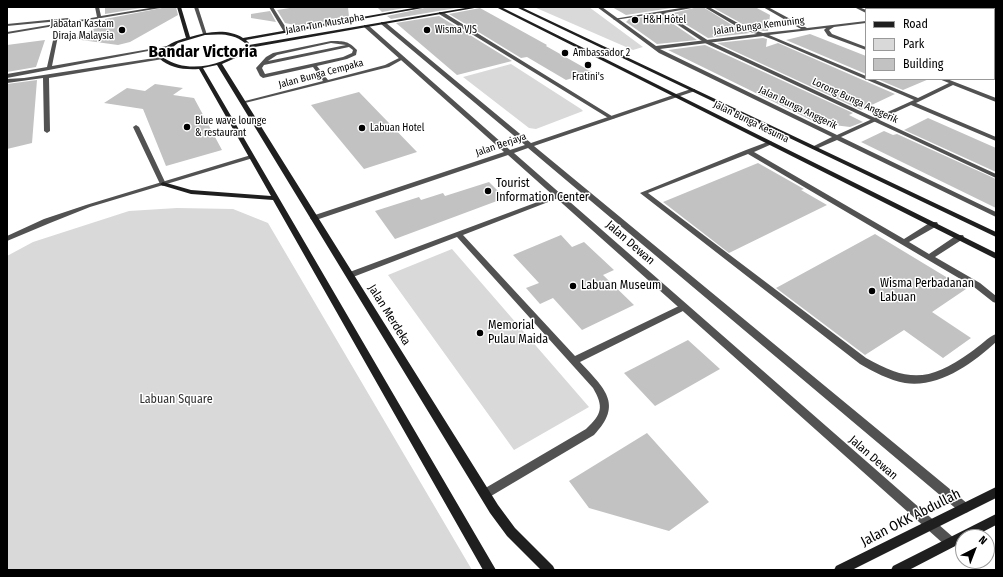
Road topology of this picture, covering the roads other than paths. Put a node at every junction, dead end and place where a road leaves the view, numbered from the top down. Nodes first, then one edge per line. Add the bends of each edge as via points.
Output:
1 (98, 7) edge
2 (164, 7) edge
3 (179, 7) edge
4 (196, 7) edge
5 (272, 7) edge
6 (426, 7) edge
7 (478, 7) edge
8 (498, 7) edge
9 (518, 7) edge
10 (599, 7) edge
11 (694, 7) edge
12 (706, 7) edge
13 (765, 7) edge
14 (856, 7) edge
15 (661, 12) junction
16 (865, 12) edge
17 (441, 13) junction
18 (99, 18) junction
19 (615, 19) junction
20 (90, 20) junction
21 (383, 23) junction
22 (865, 23) edge
23 (7, 24) edge
24 (366, 26) junction
25 (833, 26) junction
26 (807, 30) junction
27 (286, 31) junction
28 (7, 33) edge
29 (205, 34) junction
30 (762, 35) junction
31 (56, 36) dead end
32 (188, 38) junction
33 (243, 39) junction
34 (707, 42) junction
35 (167, 47) junction
36 (247, 47) junction
37 (655, 48) junction
38 (865, 49) edge
39 (162, 58) junction
40 (405, 58) junction
41 (219, 64) junction
42 (314, 65) junction
43 (49, 67) junction
44 (200, 67) junction
45 (7, 76) edge
46 (46, 77) junction
47 (865, 78) edge
48 (871, 80) edge
49 (945, 80) edge
50 (7, 81) edge
51 (326, 81) junction
52 (954, 83) junction
53 (694, 90) junction
54 (676, 96) junction
55 (919, 100) junction
56 (996, 100) edge
57 (243, 103) junction
58 (911, 103) junction
59 (612, 118) junction
60 (876, 120) junction
61 (136, 127) dead end
62 (47, 131) dead end
63 (836, 138) junction
64 (996, 139) edge
65 (770, 143) junction
66 (530, 145) junction
67 (814, 148) junction
68 (748, 151) junction
69 (509, 152) junction
70 (251, 157) junction
71 (996, 176) edge
72 (163, 184) junction
73 (559, 196) junction
74 (275, 198) junction
75 (996, 215) edge
76 (314, 218) junction
77 (934, 224) junction
78 (458, 234) junction
79 (996, 235) edge
80 (960, 238) junction
81 (7, 239) edge
82 (904, 242) junction
83 (996, 256) edge
84 (929, 257) junction
85 (350, 275) junction
86 (996, 300) edge
87 (684, 307) junction
88 (996, 337) edge
89 (574, 361) junction
90 (996, 492) edge
91 (486, 494) junction
92 (964, 508) junction
93 (996, 519) edge
94 (931, 525) junction
95 (950, 542) junction
96 (490, 570) edge
97 (549, 570) edge
98 (840, 570) edge
99 (897, 570) edge

1 - 18 street
2 - 18 street
3 - 32 main road
4 - 29 street
5 - 27 street
6 - 27 main road, Jalan Tun Mustapha
7 - 17 main road, Jalan Tun Mustapha
8 - 54 main road, Jalan Bunga Kesuma
9 - 53 main road, Jalan Bunga Kesuma
10 - 19 street, Jalan Bunga Anggerik
11 - 15 street
12 - 30 street via 736,25
13 - 26 street
14 - 16 street
15 - 19 street
15 - 34 street, Lorong Bunga Anggerik
17 - 21 main road, Jalan Tun Mustapha
17 - 59 street
18 - 20 street
19 - 37 street, Jalan Bunga Anggerik
20 - 23 street
20 - 28 street
21 - 24 main road, Jalan Tun Mustapha
21 - 66 street, Jalan Dewan via 417,54
22 - 25 street, Jalan Bunga Kemuning
24 - 36 main road, Jalan Tun Mustapha
24 - 40 street, Jalan Dewan
25 - 26 street, Jalan Bunga Kemuning
25 - 38 street via 826,30 830,35
26 - 30 street, Jalan Bunga Kemuning
27 - 33 main road, Jalan Tun Mustapha
29 - 32 main road
29 - 33 main road via 228,34
30 - 34 street, Jalan Bunga Kemuning
30 - 47 street
31 - 43 street
32 - 35 main road
33 - 36 main road
34 - 37 street, Jalan Bunga Kemuning
34 - 60 street, Lorong Bunga Anggerik
35 - 39 main road via 162,53
35 - 43 street
36 - 41 main road via 238,56
37 - 63 street, Jalan Bunga Anggerik
39 - 44 main road via 165,63 174,66
39 - 46 street
40 - 51 street, Jalan Bunga Cempaka via 387,66
40 - 69 street, Jalan Dewan
41 - 44 main road
41 - 57 main road, Jalan Merdeka
42 - 42 street via 350,57 355,52 351,45 337,41 270,56 259,68 263,76
42 - 51 street
43 - 45 street
44 - 70 main road
46 - 50 street
46 - 62 street
48 - 55 street
49 - 52 street
51 - 57 street, Jalan Bunga Cempaka
52 - 55 street
52 - 56 street
53 - 54 street, Jalan Berjaya
53 - 67 main road, Jalan Bunga Kesuma
54 - 59 street, Jalan Berjaya
54 - 65 main road, Jalan Bunga Kesuma
55 - 58 street
57 - 76 main road, Jalan Merdeka
58 - 60 street
58 - 64 street
59 - 66 street, Jalan Berjaya
60 - 63 street
60 - 71 street, Lorong Bunga Anggerik
61 - 72 street
63 - 67 street
63 - 75 street, Jalan Bunga Anggerik
65 - 68 street
65 - 77 main road, Jalan Bunga Kesuma
66 - 69 street, Jalan Berjaya
66 - 92 street, Jalan Dewan
67 - 79 main road, Jalan Bunga Kesuma
68 - 82 street
68 - 88 street via 643,194 863,361 893,377 908,380 942,376
69 - 73 street, Jalan Dewan
69 - 76 street, Jalan Berjaya
70 - 72 street
70 - 74 main road
72 - 74 main road via 191,192
72 - 81 street via 47,221
73 - 78 street
73 - 87 street, Jalan Dewan
74 - 96 main road
76 - 85 main road, Jalan Merdeka
77 - 80 main road, Jalan Bunga Kesuma
77 - 82 street
78 - 85 street
78 - 89 street
80 - 83 main road, Jalan Bunga Kesuma
80 - 84 street
82 - 84 street
84 - 86 street via 977,285
85 - 91 main road, Jalan Merdeka
87 - 89 street
87 - 94 street, Jalan Dewan
89 - 91 street via 604,397 606,410 600,422 590,432
90 - 92 main road, Jalan OKK Abdullah
91 - 97 main road, Jalan Merdeka via 511,532
92 - 94 main road, Jalan OKK Abdullah
93 - 95 main road
94 - 95 street, Jalan Dewan
94 - 98 main road, Jalan OKK Abdullah
95 - 99 main road

